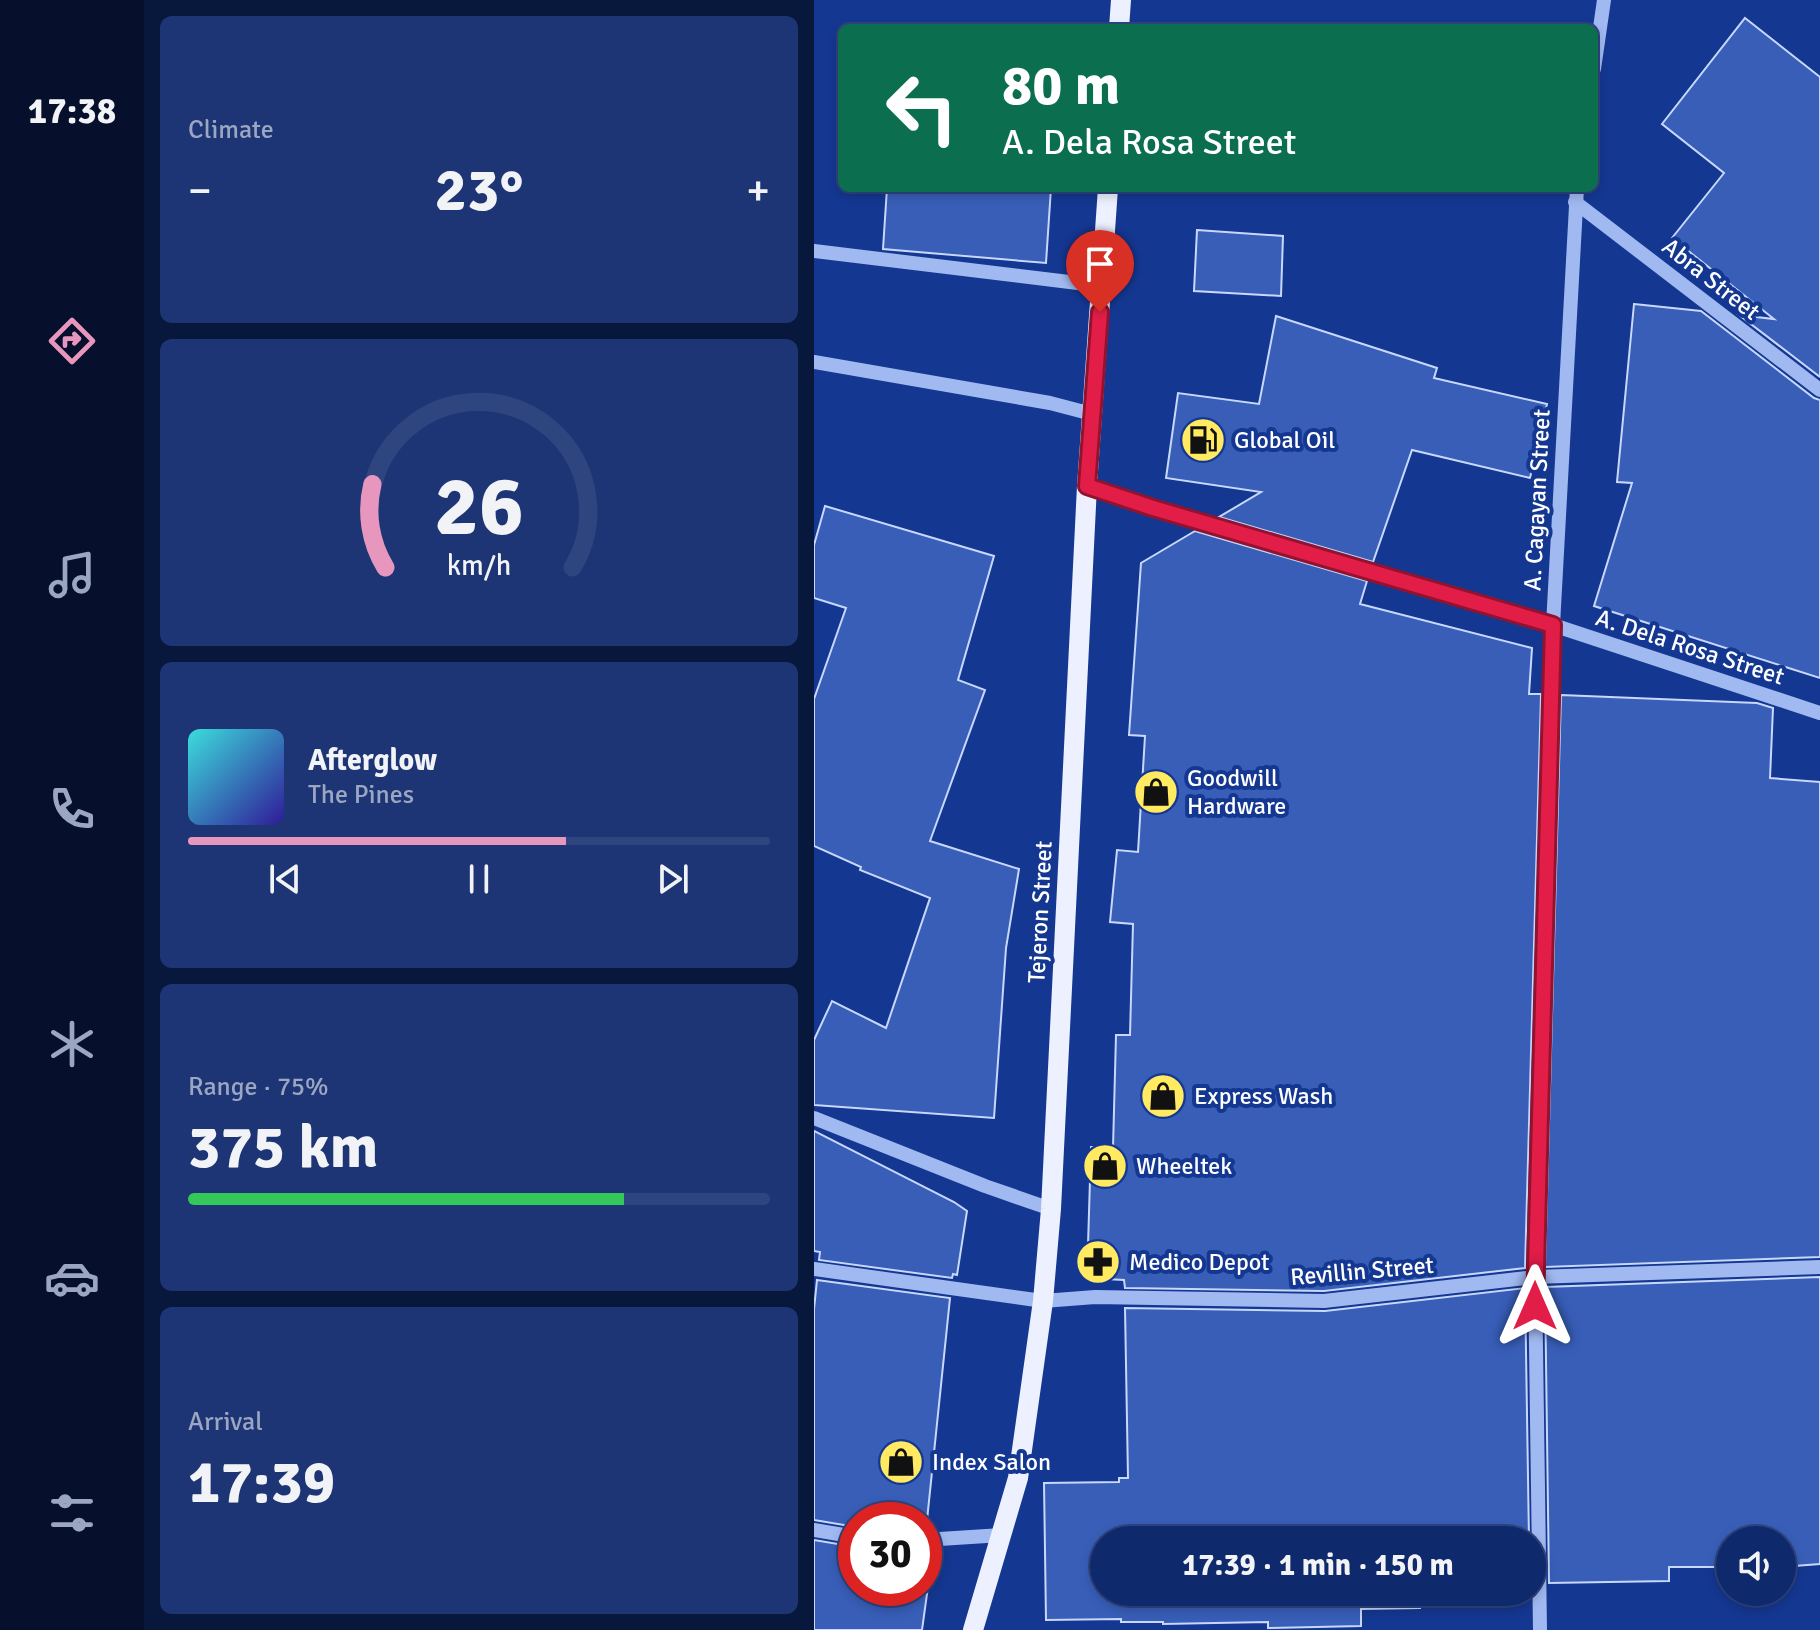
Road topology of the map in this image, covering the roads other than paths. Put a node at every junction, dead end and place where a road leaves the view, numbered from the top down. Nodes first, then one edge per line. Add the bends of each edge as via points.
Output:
1 (1121, 0) edge
2 (1604, 0) edge
3 (1119, 24) edge
4 (1598, 41) edge
5 (1108, 192) edge
6 (1576, 195) edge
7 (814, 251) edge
8 (1102, 286) junction
9 (814, 362) edge
10 (1820, 390) edge
11 (1092, 414) junction
12 (1087, 486) junction
13 (1553, 625) junction
14 (1820, 713) edge
15 (814, 1118) edge
16 (1051, 1209) junction
17 (1820, 1267) edge
18 (814, 1269) edge
19 (1535, 1277) junction
20 (1043, 1301) junction
21 (814, 1530) edge
22 (838, 1534) edge
23 (1002, 1535) junction
24 (942, 1539) edge
25 (973, 1630) edge
26 (1540, 1630) edge

1 - 3 main road
2 - 4 street
5 - 8 main road, Tejeron Street
6 - 10 street, Abra Street
6 - 13 street, A. Cagayan Street
7 - 8 street
8 - 11 main road, Tejeron Street
9 - 11 street
11 - 12 main road, Tejeron Street
12 - 13 street, A. Dela Rosa Street
12 - 16 main road, Tejeron Street
13 - 14 street, A. Dela Rosa Street
13 - 19 street, A. Cagayan Street
15 - 16 street
16 - 20 main road, Tejeron Street
17 - 19 street, Revillin Street
18 - 20 street, Revillin Street
19 - 20 street, Revillin Street via 1324,1301
19 - 26 street, A. Cagayan Street
20 - 23 main road, Tejeron Street via 1018,1478
21 - 22 street
23 - 24 street
23 - 25 main road, Tejeron Street

